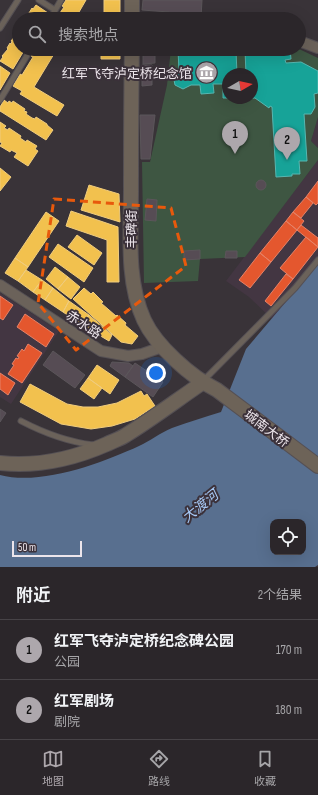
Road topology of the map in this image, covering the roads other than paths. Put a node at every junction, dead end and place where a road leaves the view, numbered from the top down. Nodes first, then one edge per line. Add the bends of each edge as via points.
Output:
1 (18, 0) edge
2 (39, 0) edge
3 (61, 0) edge
4 (132, 0) edge
5 (55, 10) joint
6 (132, 12) edge
7 (0, 28) edge
8 (306, 44) edge
9 (318, 48) edge
10 (27, 56) edge
11 (132, 56) edge
12 (0, 100) edge
13 (318, 260) edge
14 (0, 285) edge
15 (162, 347) junction
16 (202, 383) junction
17 (21, 421) dead end
18 (103, 446) junction
19 (0, 463) edge
20 (318, 466) edge

1 - 7 lane
2 - 5 lane
3 - 5 lane
4 - 6 street
8 - 9 street
10 - 12 lane
11 - 15 street, 丰碑街 via 133,280 143,318 151,334
13 - 16 lane via 295,288
14 - 15 street, 赤水路 via 101,351 128,356
15 - 16 street, 丰碑街
16 - 18 street via 125,436
16 - 20 street, 城南大桥 via 217,390
17 - 18 lane via 57,437
18 - 19 street via 40,464

